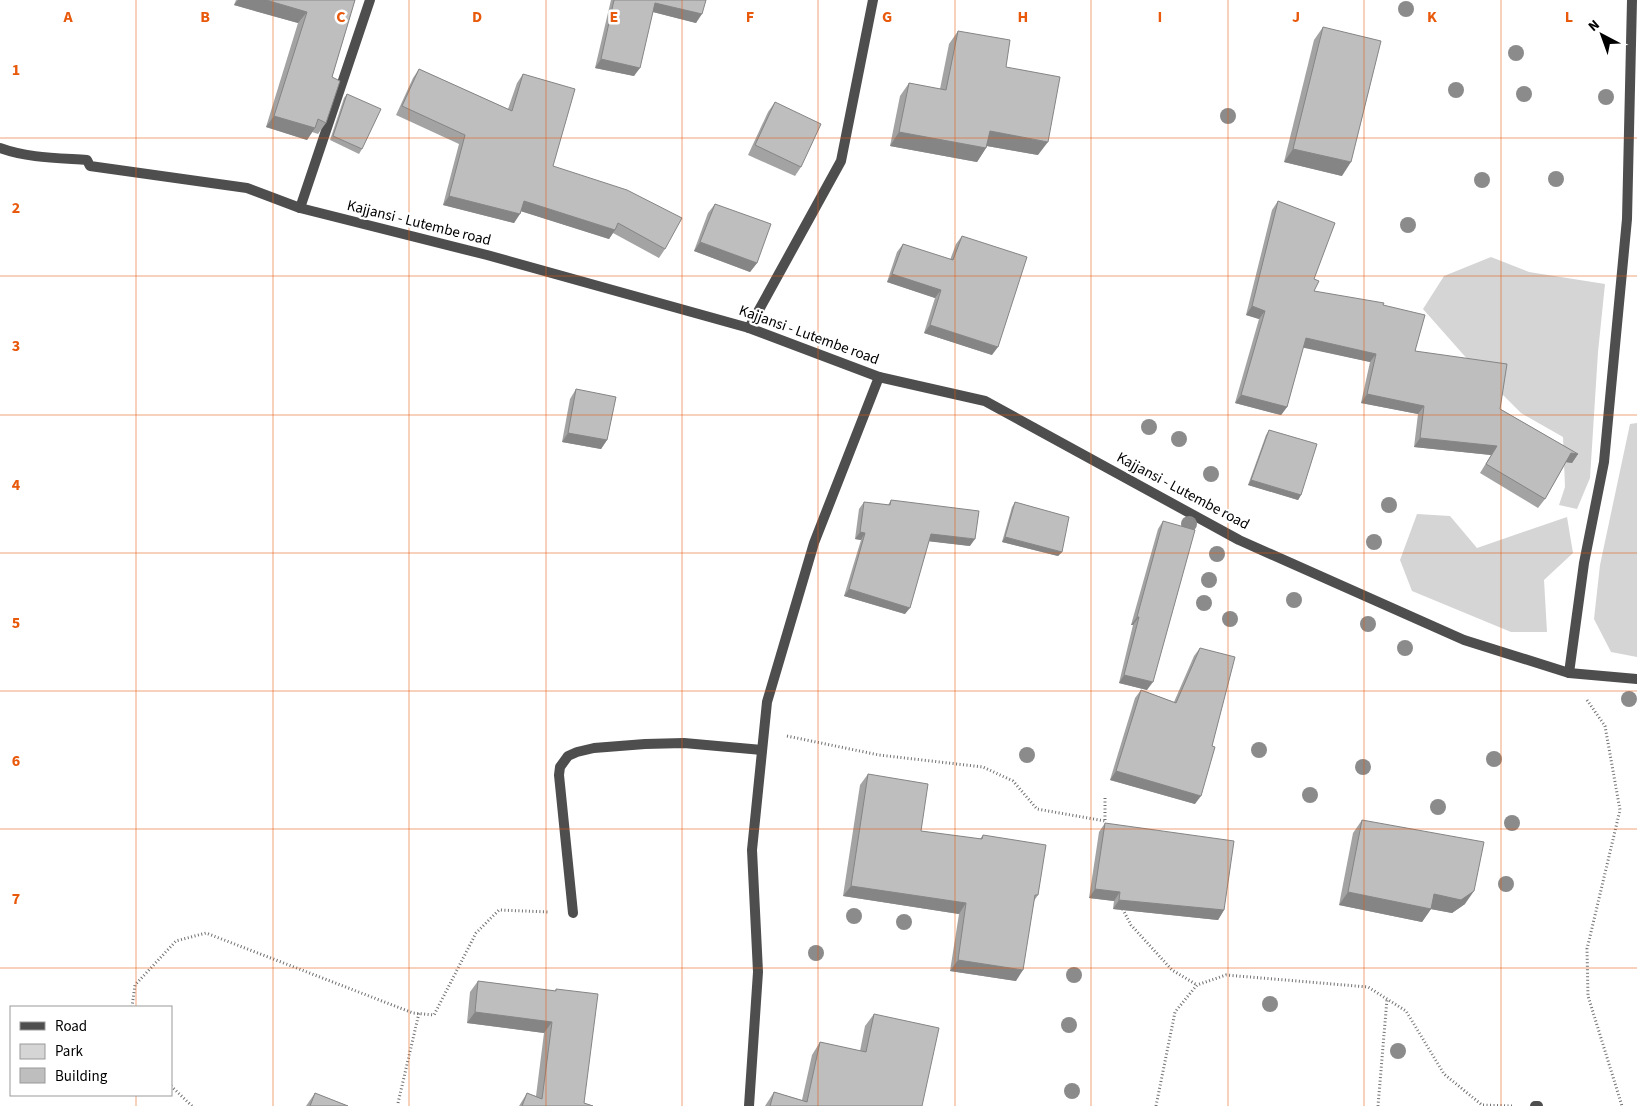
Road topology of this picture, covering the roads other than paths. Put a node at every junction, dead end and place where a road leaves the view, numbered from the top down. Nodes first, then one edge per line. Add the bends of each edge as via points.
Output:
1 (370, 0) edge
2 (873, 0) edge
3 (1632, 0) edge
4 (0, 148) edge
5 (300, 208) junction
6 (749, 328) junction
7 (878, 376) junction
8 (1569, 673) junction
9 (1637, 679) edge
10 (762, 750) junction
11 (573, 913) road end
12 (749, 1106) edge

1 - 5 street
2 - 6 street via 841,161
3 - 8 street via 1627,219 1604,462 1584,563
4 - 5 street, Kajjansi - Lutembe road via 28,155 87,160 90,166 247,188
5 - 6 street, Kajjansi - Lutembe road via 486,255
6 - 7 street, Kajjansi - Lutembe road
7 - 8 street, Kajjansi - Lutembe road via 985,401 1239,540 1464,640
7 - 10 street via 814,542 767,702
8 - 9 street
10 - 11 street via 684,743 645,744 594,748 568,756 560,767 559,775
10 - 12 street via 752,850 758,972

